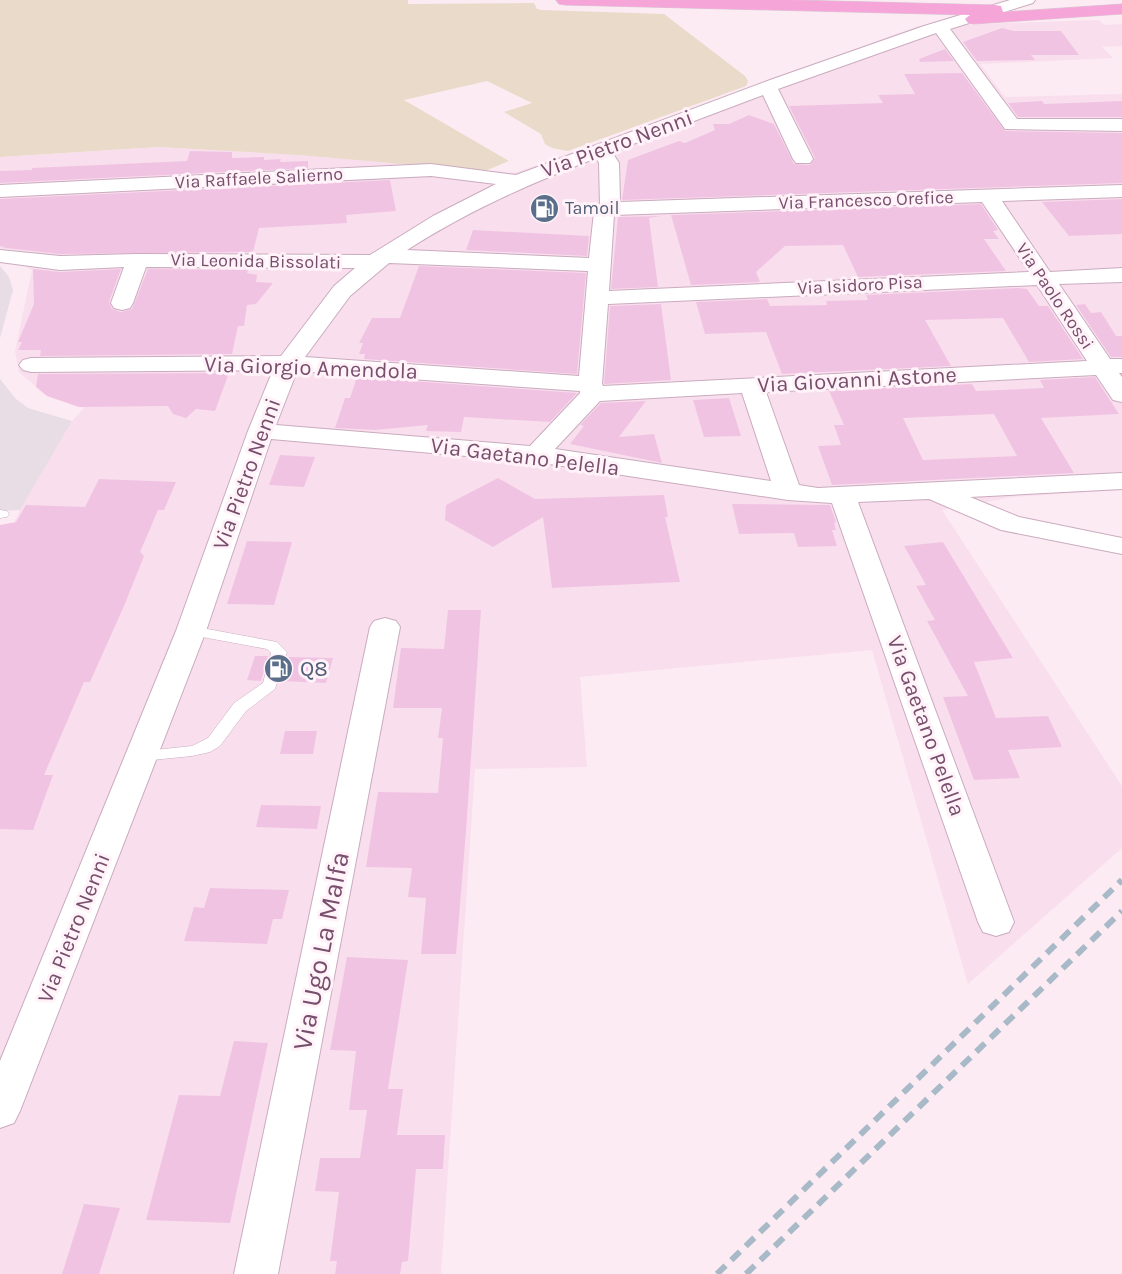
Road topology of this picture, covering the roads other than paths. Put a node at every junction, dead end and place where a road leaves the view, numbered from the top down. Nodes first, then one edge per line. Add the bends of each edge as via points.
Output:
1 (565, 0) edge
2 (1027, 0) edge
3 (1057, 0) edge
4 (894, 8) junction
5 (995, 10) junction
6 (1120, 10) edge
7 (965, 19) junction
8 (935, 28) junction
9 (768, 87) junction
10 (1122, 125) edge
11 (602, 151) junction
12 (803, 159) dead end
13 (518, 181) junction
14 (0, 191) edge
15 (1122, 191) edge
16 (988, 196) junction
17 (610, 209) junction
18 (0, 256) edge
19 (381, 259) junction
20 (137, 260) junction
21 (600, 265) junction
22 (1122, 275) edge
23 (1040, 277) junction
24 (597, 298) junction
25 (122, 303) dead end
26 (288, 363) junction
27 (31, 364) dead end
28 (1113, 367) edge
29 (751, 386) junction
30 (591, 389) junction
31 (1122, 395) edge
32 (261, 431) junction
33 (536, 454) junction
34 (1122, 482) edge
35 (936, 491) junction
36 (788, 492) junction
37 (842, 495) junction
38 (1122, 546) edge
39 (385, 627) dead end
40 (192, 631) junction
41 (142, 756) junction
42 (996, 922) dead end
43 (0, 1111) edge
44 (256, 1274) edge

1 - 4 highway
2 - 5 street, Via Pietro Nenni
3 - 6 highway via 1088,9
4 - 5 highway
4 - 8 highway via 924,18
5 - 7 street, Via Pietro Nenni
6 - 7 highway
7 - 8 street, Via Pietro Nenni
8 - 9 street, Via Pietro Nenni
8 - 10 street via 1012,124
9 - 11 street, Via Pietro Nenni
9 - 12 street
11 - 13 street, Via Pietro Nenni
11 - 17 street via 609,163
13 - 14 street, Via Raffaele Salierno via 431,170
13 - 19 street, Via Pietro Nenni via 468,204
15 - 16 street, Via Francesco Orefice
16 - 17 street, Via Francesco Orefice
16 - 23 street, Via Paolo Rossi
17 - 21 street via 604,212
18 - 20 street, Via Leonida Bissolati via 60,263
19 - 20 street, Via Leonida Bissolati
19 - 21 street, Via Leonida Bissolati
19 - 26 street, Via Pietro Nenni via 342,291
20 - 25 street, Via Leonida Bissolati
21 - 24 street
22 - 23 street, Via Isidoro Pisa
23 - 24 street, Via Isidoro Pisa
23 - 28 street, Via Paolo Rossi
24 - 30 street
26 - 27 street, Via Giorgio Amendola
26 - 30 street, Via Giorgio Amendola
26 - 32 street, Via Pietro Nenni
28 - 29 street, Via Giovanni Astone
28 - 31 street, Via Paolo Rossi
29 - 30 street, Via Giovanni Astone
29 - 36 street
30 - 33 street
32 - 33 street, Via Gaetano Pelella
32 - 40 street, Via Pietro Nenni
33 - 36 street, Via Gaetano Pelella
34 - 35 street, Via Gaetano Pelella
35 - 37 street, Via Gaetano Pelella
35 - 38 street via 1011,524
36 - 37 street, Via Gaetano Pelella
37 - 42 street, Via Gaetano Pelella
39 - 44 street, Via Ugo La Malfa
40 - 41 street, Via Pietro Nenni
40 - 41 lane via 272,645 279,652 270,685 240,707 221,735 204,748
41 - 43 street, Via Pietro Nenni

